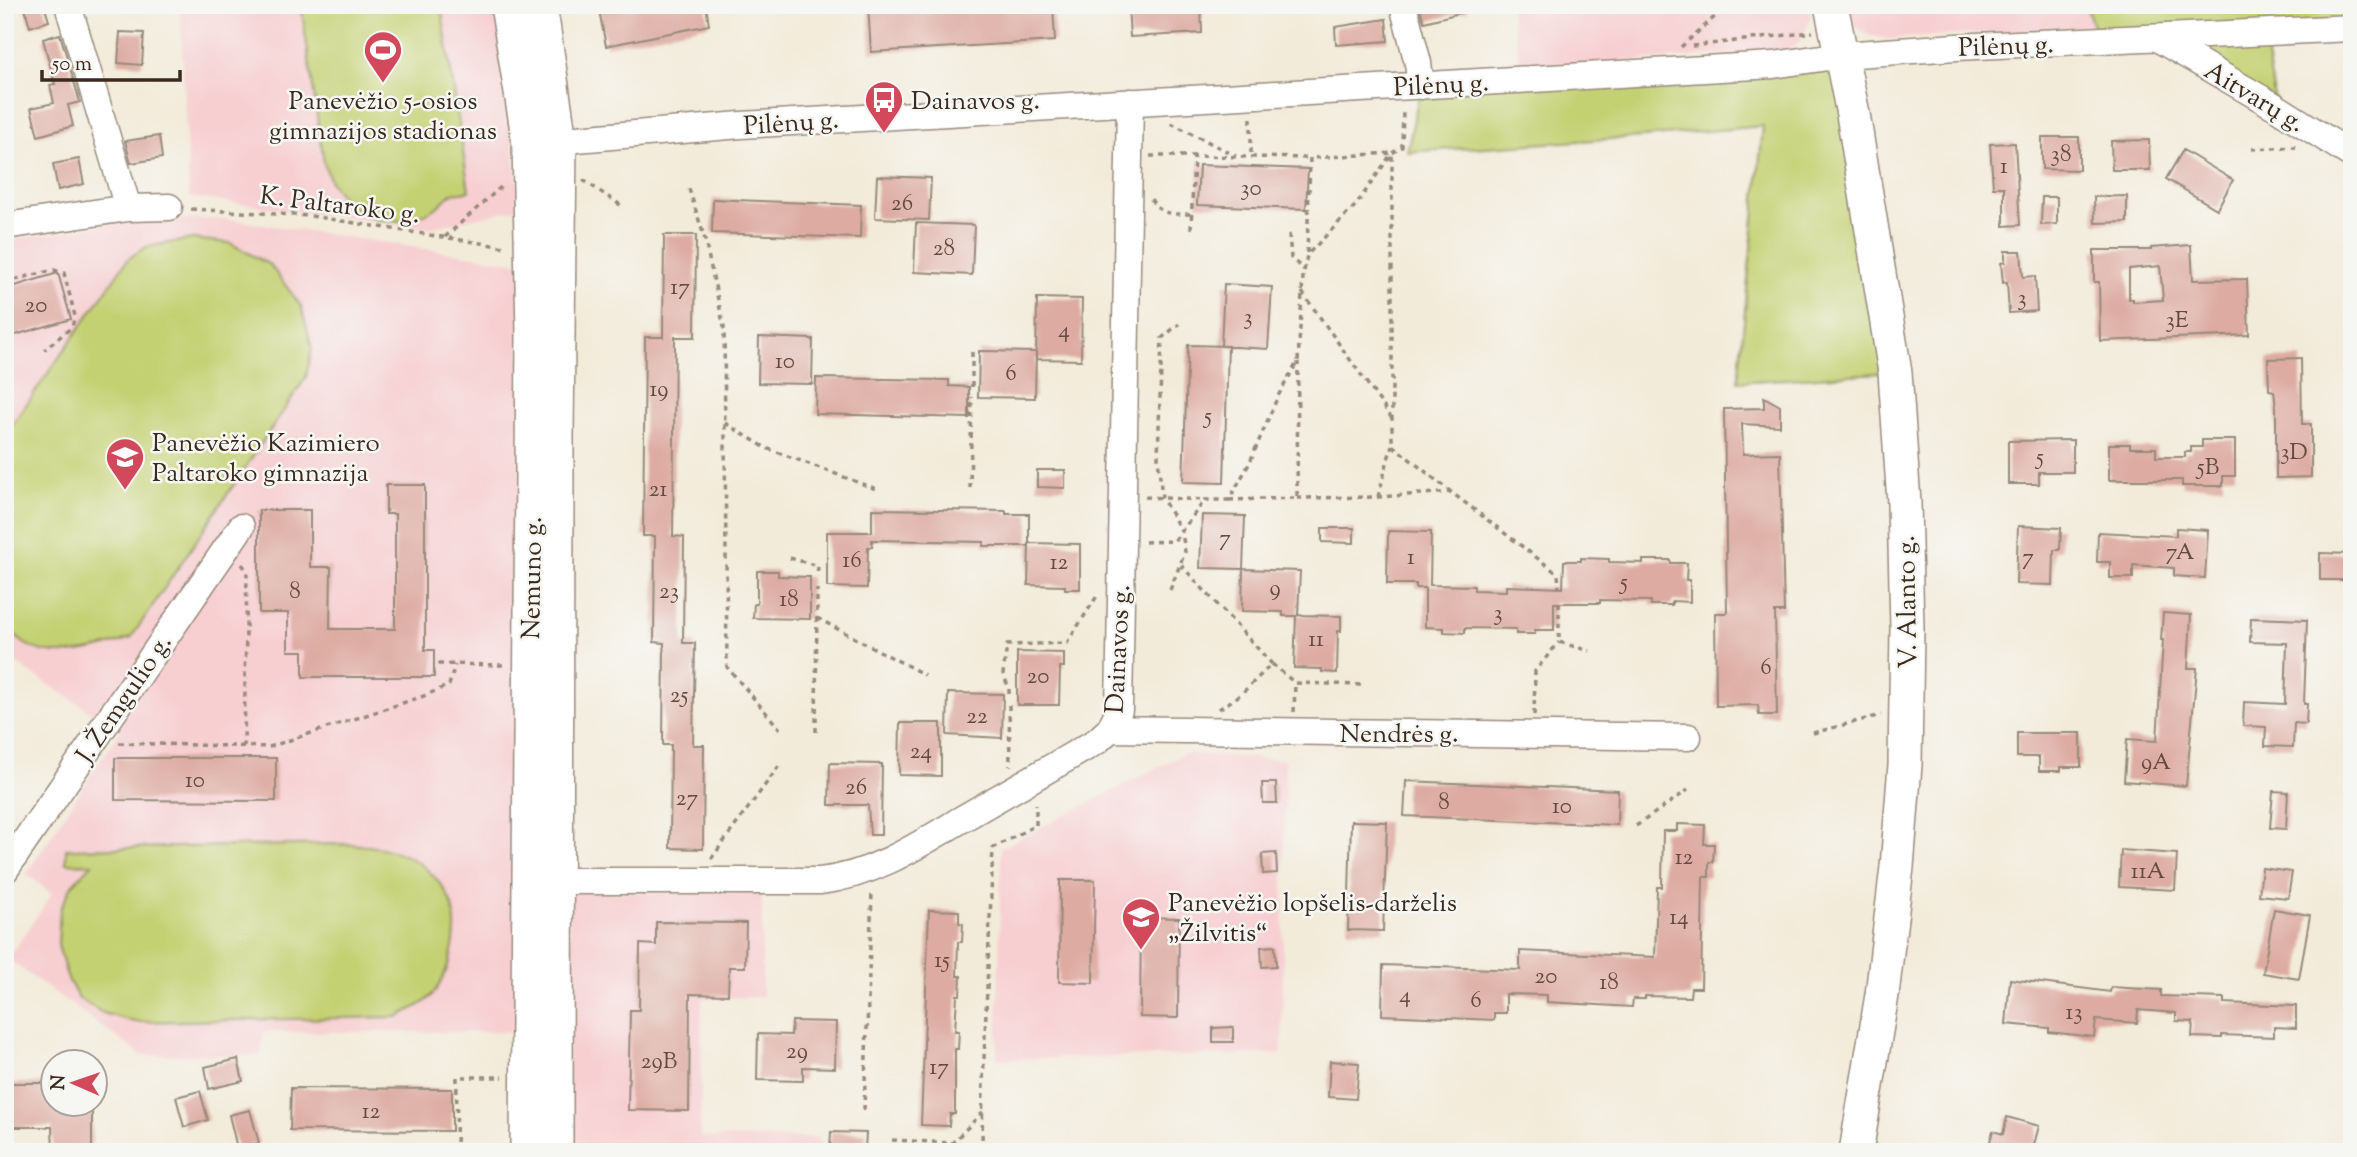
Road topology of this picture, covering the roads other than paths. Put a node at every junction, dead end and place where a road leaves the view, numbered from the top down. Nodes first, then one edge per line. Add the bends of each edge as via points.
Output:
1 (68, 5) edge
2 (506, 5) edge
3 (539, 5) edge
4 (1403, 5) edge
5 (2352, 28) edge
6 (1836, 30) edge
7 (2157, 38) junction
8 (1421, 86) junction
9 (1130, 102) junction
10 (545, 142) junction
11 (2352, 155) edge
12 (169, 207) road end
13 (128, 208) junction
14 (5, 226) edge
15 (235, 536) road end
16 (1111, 729) junction
17 (1688, 737) dead end
18 (9, 855) edge
19 (558, 881) junction
20 (515, 1151) edge
21 (556, 1152) edge
22 (1856, 1152) edge

1 - 13 street
2 - 10 main road, Nemuno g.
3 - 10 main road, Nemuno g. via 544,24
4 - 8 street
5 - 7 street, Pilėnų g.
6 - 7 street, Pilėnų g. via 1969,46
6 - 8 street, Pilėnų g. via 1773,65
6 - 22 main road, V. Alanto g. via 1895,372 1908,664 1897,867
7 - 11 street, Aitvarų g.
8 - 9 street, Pilėnų g.
9 - 10 street, Pilėnų g. via 741,125
9 - 16 street, Dainavos g. via 1119,710
10 - 19 main road, Nemuno g. via 557,436
10 - 20 main road, Nemuno g. via 533,333
12 - 13 street
13 - 14 street
15 - 18 street, J. Žemgulio g.
16 - 17 street, Nendrės g.
16 - 19 street, Dainavos g. via 912,848 845,878
19 - 21 main road, Nemuno g.

